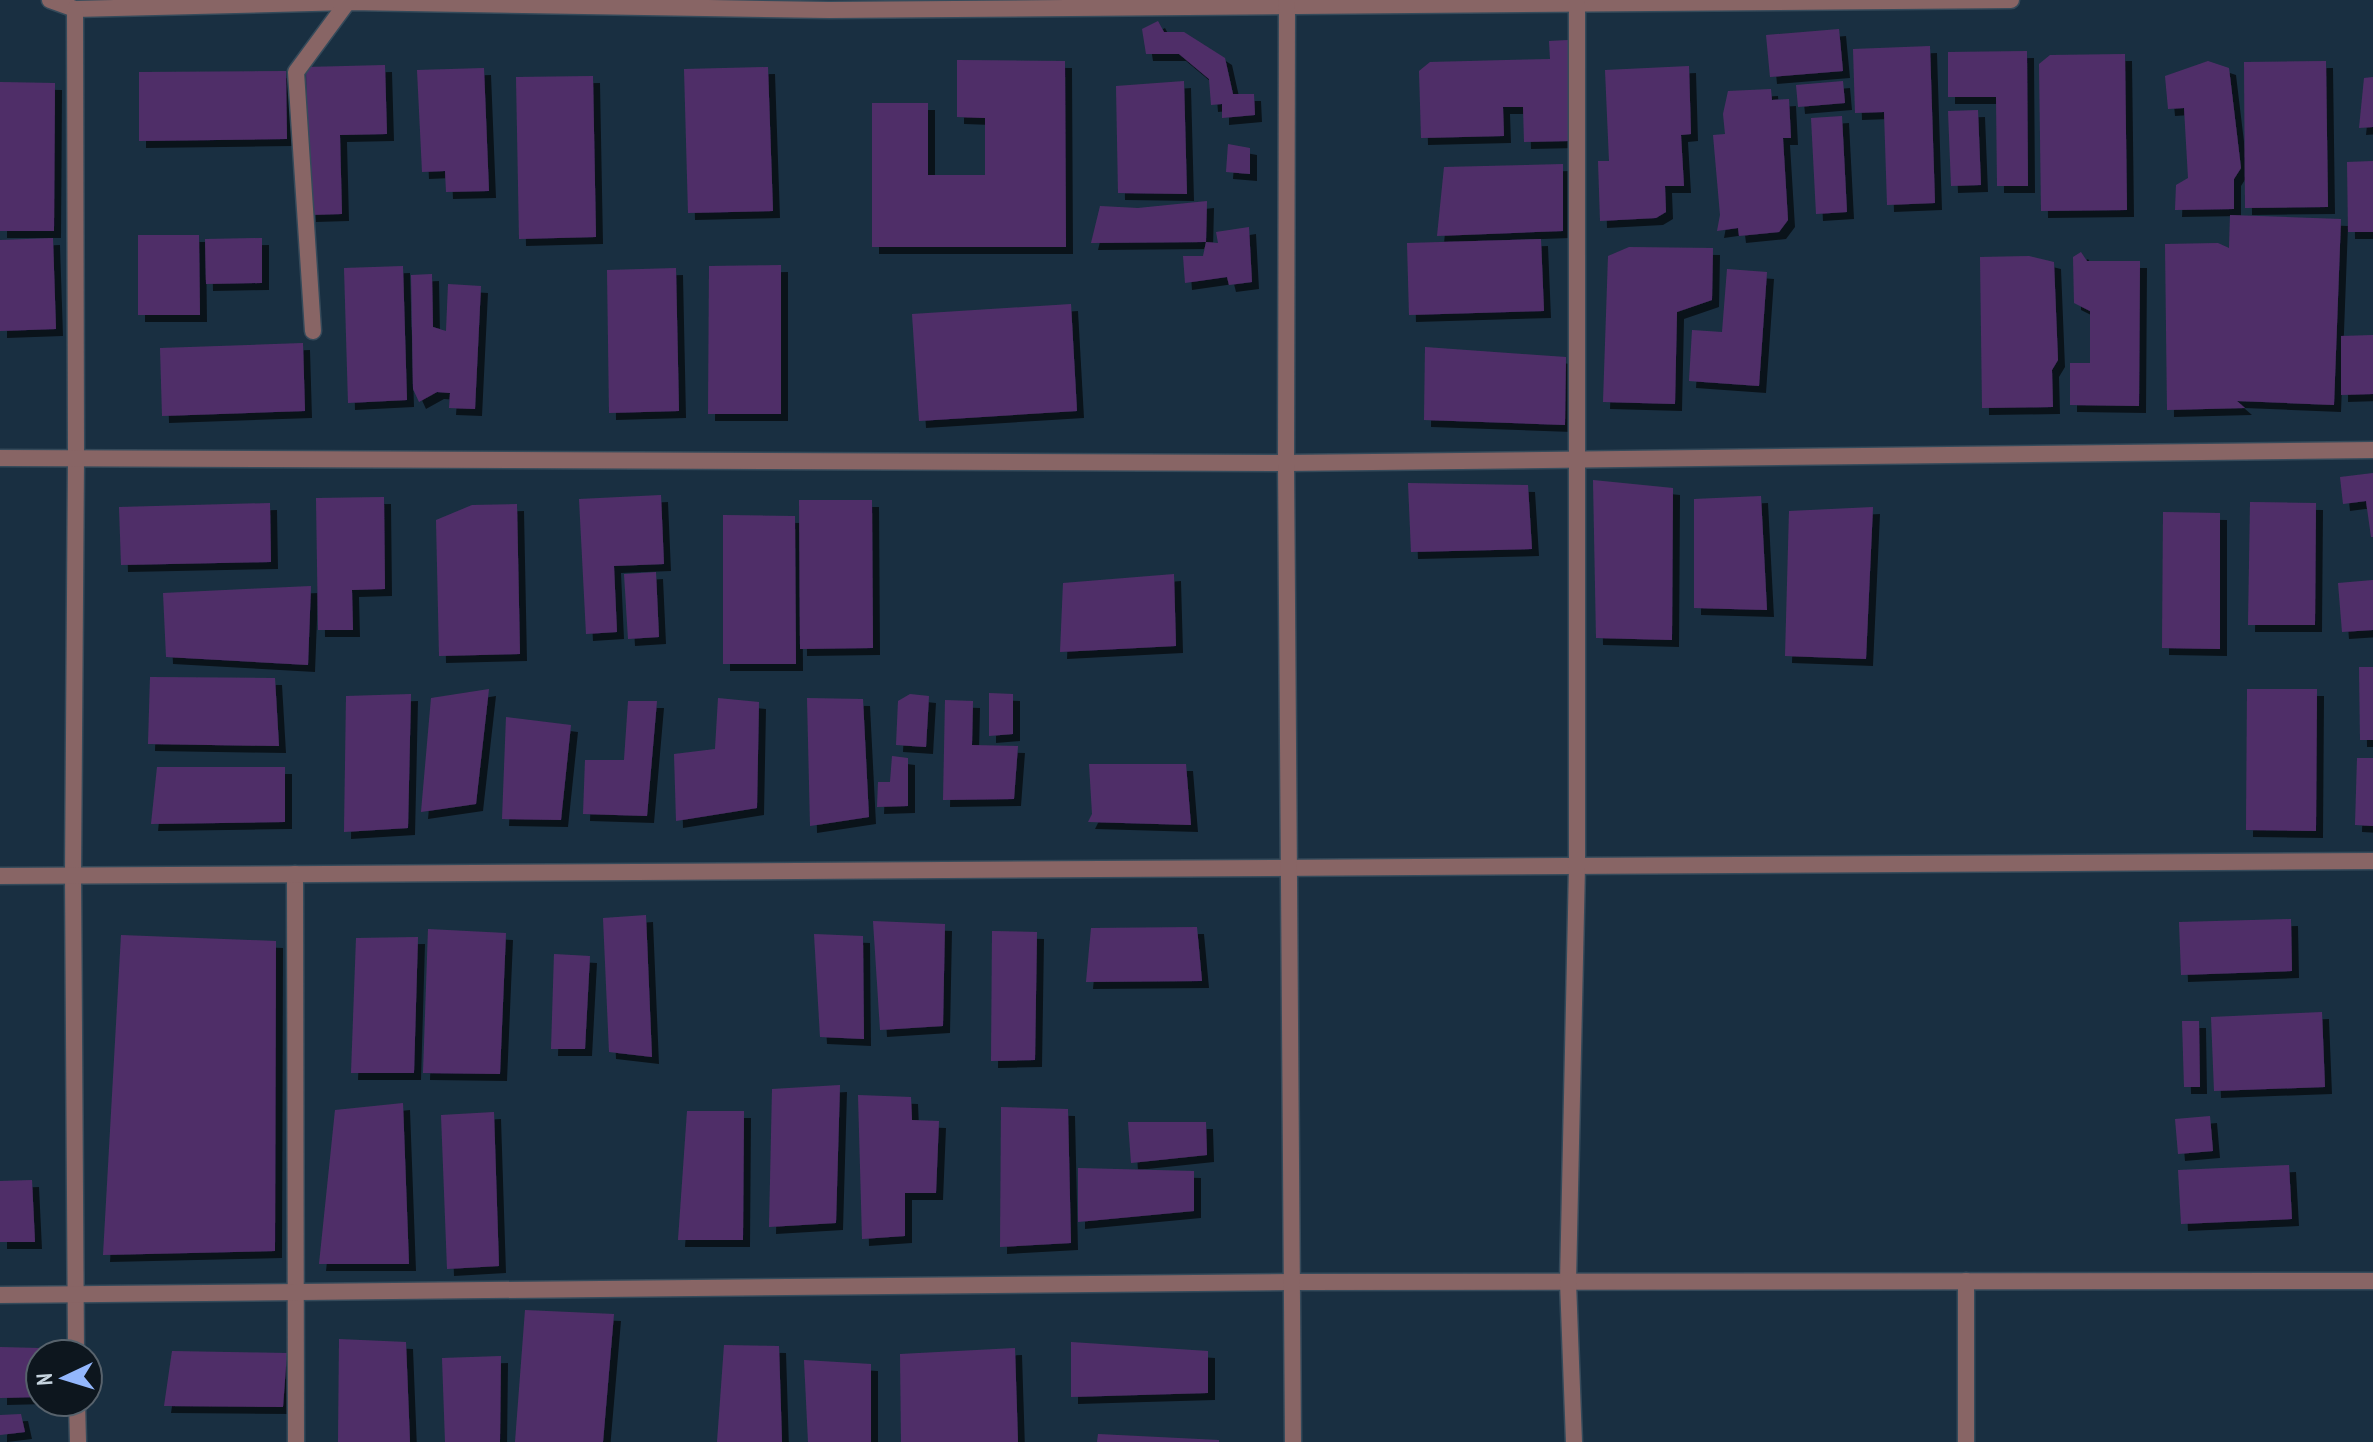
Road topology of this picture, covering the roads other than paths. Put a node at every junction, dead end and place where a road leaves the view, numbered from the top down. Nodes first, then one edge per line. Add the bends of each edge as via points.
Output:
1 (50, 0) edge
2 (2011, 0) edge
3 (350, 1) edge
4 (1287, 4) edge
5 (1577, 4) junction
6 (75, 9) junction
7 (313, 331) dead end
8 (2373, 450) edge
9 (0, 458) edge
10 (76, 458) junction
11 (1577, 459) junction
12 (1286, 463) junction
13 (2373, 861) edge
14 (1577, 866) junction
15 (1290, 867) junction
16 (295, 874) junction
17 (73, 875) junction
18 (0, 876) edge
19 (1966, 1281) junction
20 (2373, 1281) edge
21 (1292, 1282) junction
22 (1568, 1282) junction
23 (296, 1292) junction
24 (75, 1294) junction
25 (0, 1295) edge
26 (76, 1338) edge
27 (77, 1418) edge
28 (78, 1442) edge
29 (296, 1442) edge
30 (1293, 1442) edge
31 (1574, 1442) edge
32 (1966, 1442) edge

1 - 6 street
2 - 5 street
3 - 4 street via 829,10
3 - 6 street
3 - 7 street via 296,72
4 - 5 street
4 - 12 street
5 - 11 street
6 - 10 street
8 - 11 street
9 - 10 street
10 - 12 street
10 - 17 street
11 - 12 street
11 - 14 street
12 - 15 street
13 - 14 street
14 - 15 street
14 - 22 street
15 - 16 street
15 - 21 street
16 - 17 street
16 - 23 street
17 - 18 street
17 - 24 street
19 - 20 street
19 - 22 street
19 - 32 street
21 - 22 street
21 - 23 street
21 - 30 street
22 - 31 street
23 - 24 street
23 - 29 street
24 - 25 street
24 - 26 street
27 - 28 street

